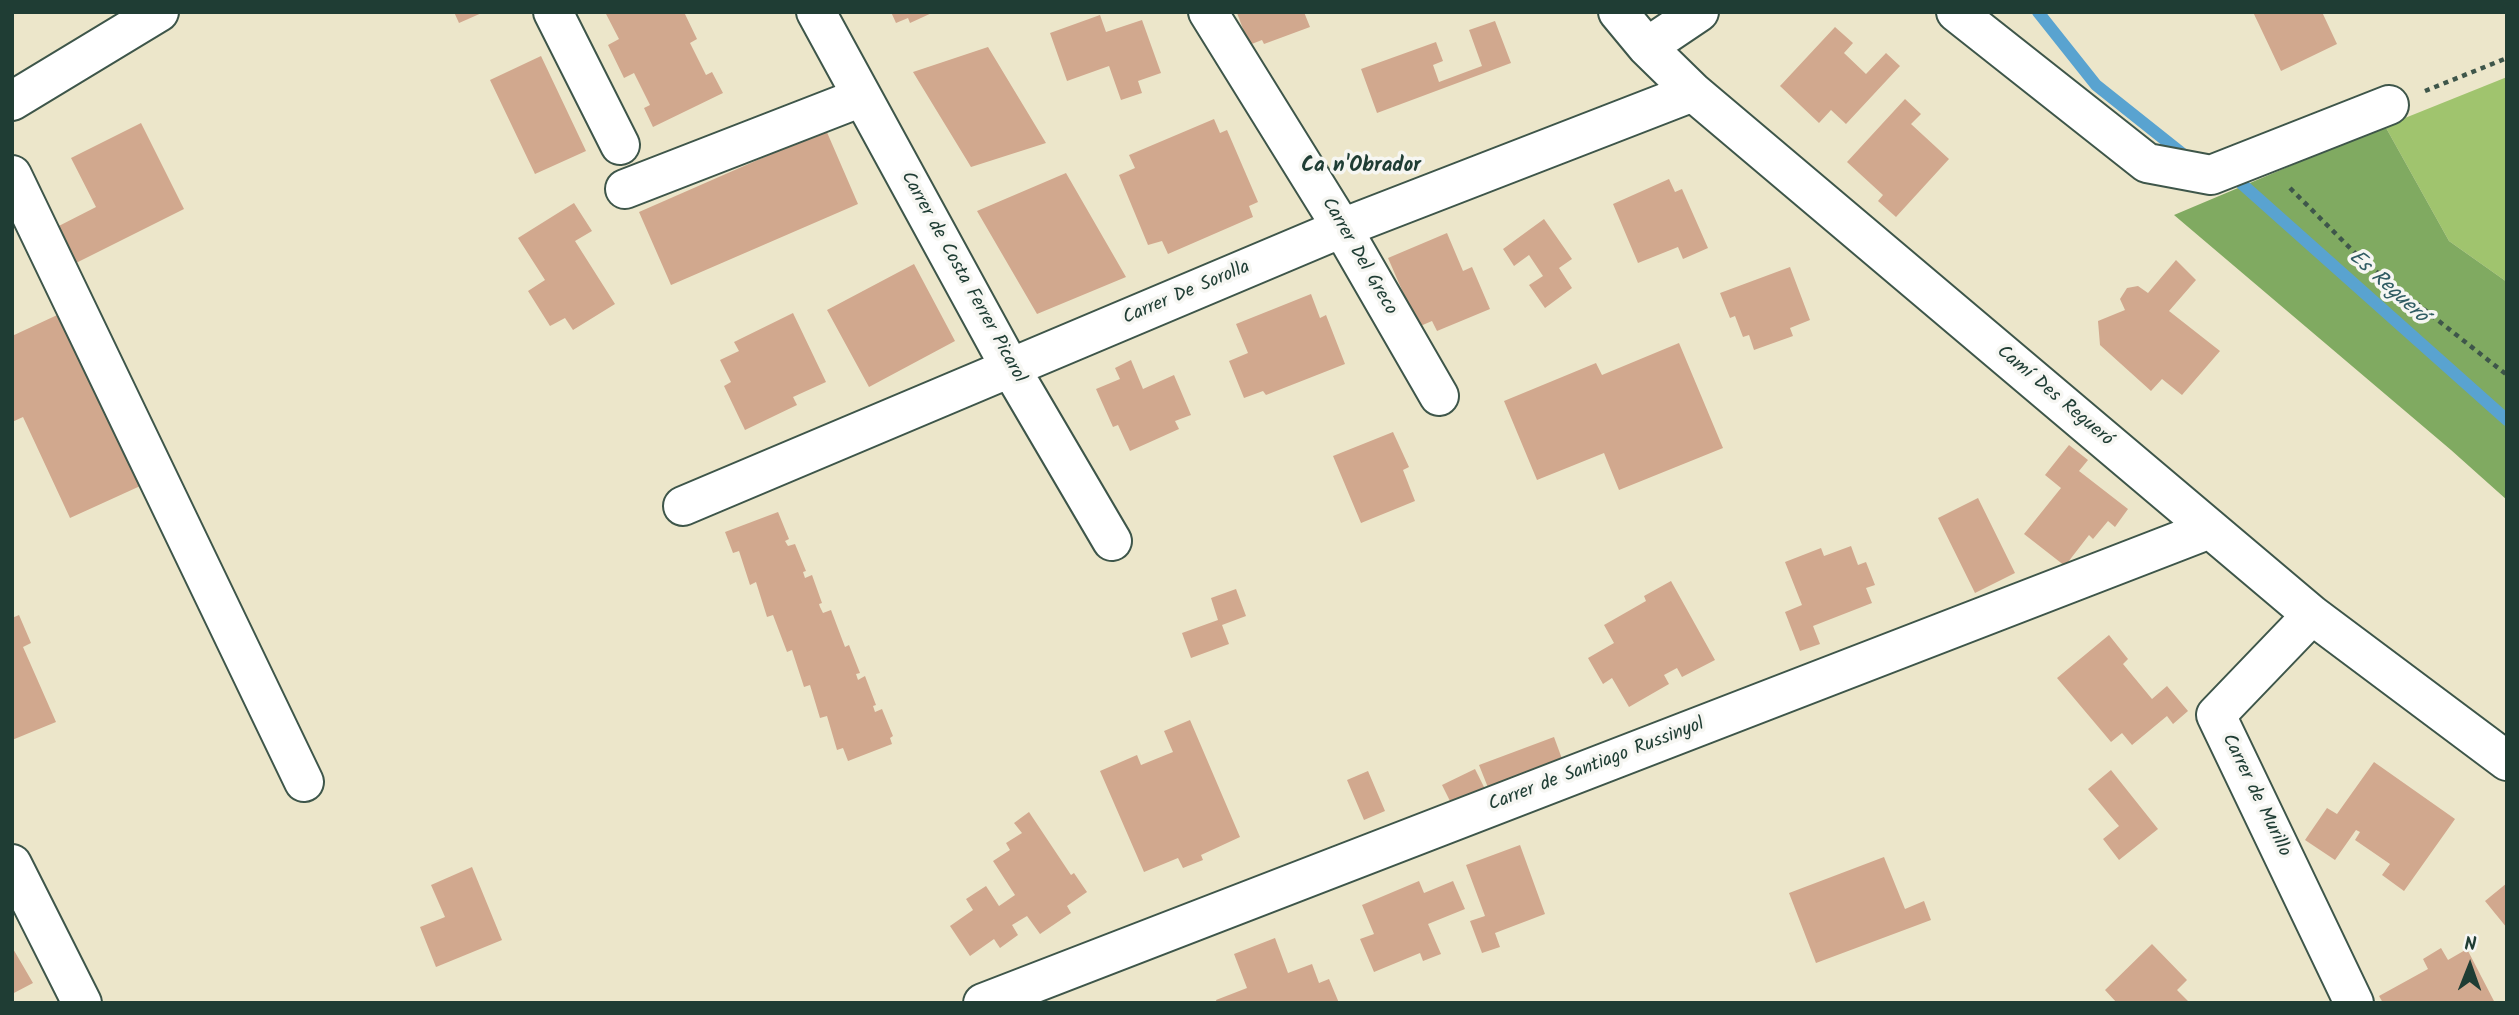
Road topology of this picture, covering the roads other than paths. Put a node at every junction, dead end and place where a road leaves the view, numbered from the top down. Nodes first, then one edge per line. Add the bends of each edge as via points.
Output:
1 (159, 12) edge
2 (553, 12) edge
3 (816, 12) edge
4 (1208, 12) edge
5 (1618, 12) edge
6 (1699, 12) edge
7 (1956, 12) edge
8 (1647, 47) junction
9 (1693, 92) junction
10 (862, 97) junction
11 (12, 101) edge
12 (2389, 105) road end
13 (620, 145) dead end
14 (12, 175) edge
15 (625, 189) dead end
16 (1342, 228) junction
17 (1011, 369) junction
18 (1439, 396) dead end
19 (683, 506) dead end
20 (2210, 529) junction
21 (1112, 541) dead end
22 (2312, 615) junction
23 (2507, 761) edge
24 (304, 782) dead end
25 (12, 864) edge
26 (82, 1003) edge
27 (983, 1003) edge
28 (2354, 1003) edge

1 - 11 street
2 - 13 street
3 - 10 street, Carrer de Costa Ferrer Picarol
4 - 16 street, Carrer Del Greco
5 - 8 street, Camí Des Regueró
6 - 8 street
7 - 12 street via 2147,163 2211,175
8 - 9 street, Camí Des Regueró
9 - 16 street, Carrer De Sorolla
9 - 20 street, Camí Des Regueró
10 - 15 street
10 - 17 street, Carrer de Costa Ferrer Picarol
14 - 24 street
16 - 17 street, Carrer De Sorolla
16 - 18 street, Carrer Del Greco
17 - 19 street, Carrer De Sorolla
17 - 21 street, Carrer de Costa Ferrer Picarol
20 - 22 street, Camí Des Regueró
20 - 27 street, Carrer de Santiago Russinyol
22 - 23 street, Camí Des Regueró
22 - 28 street, Carrer de Murillo via 2216,715
25 - 26 street

